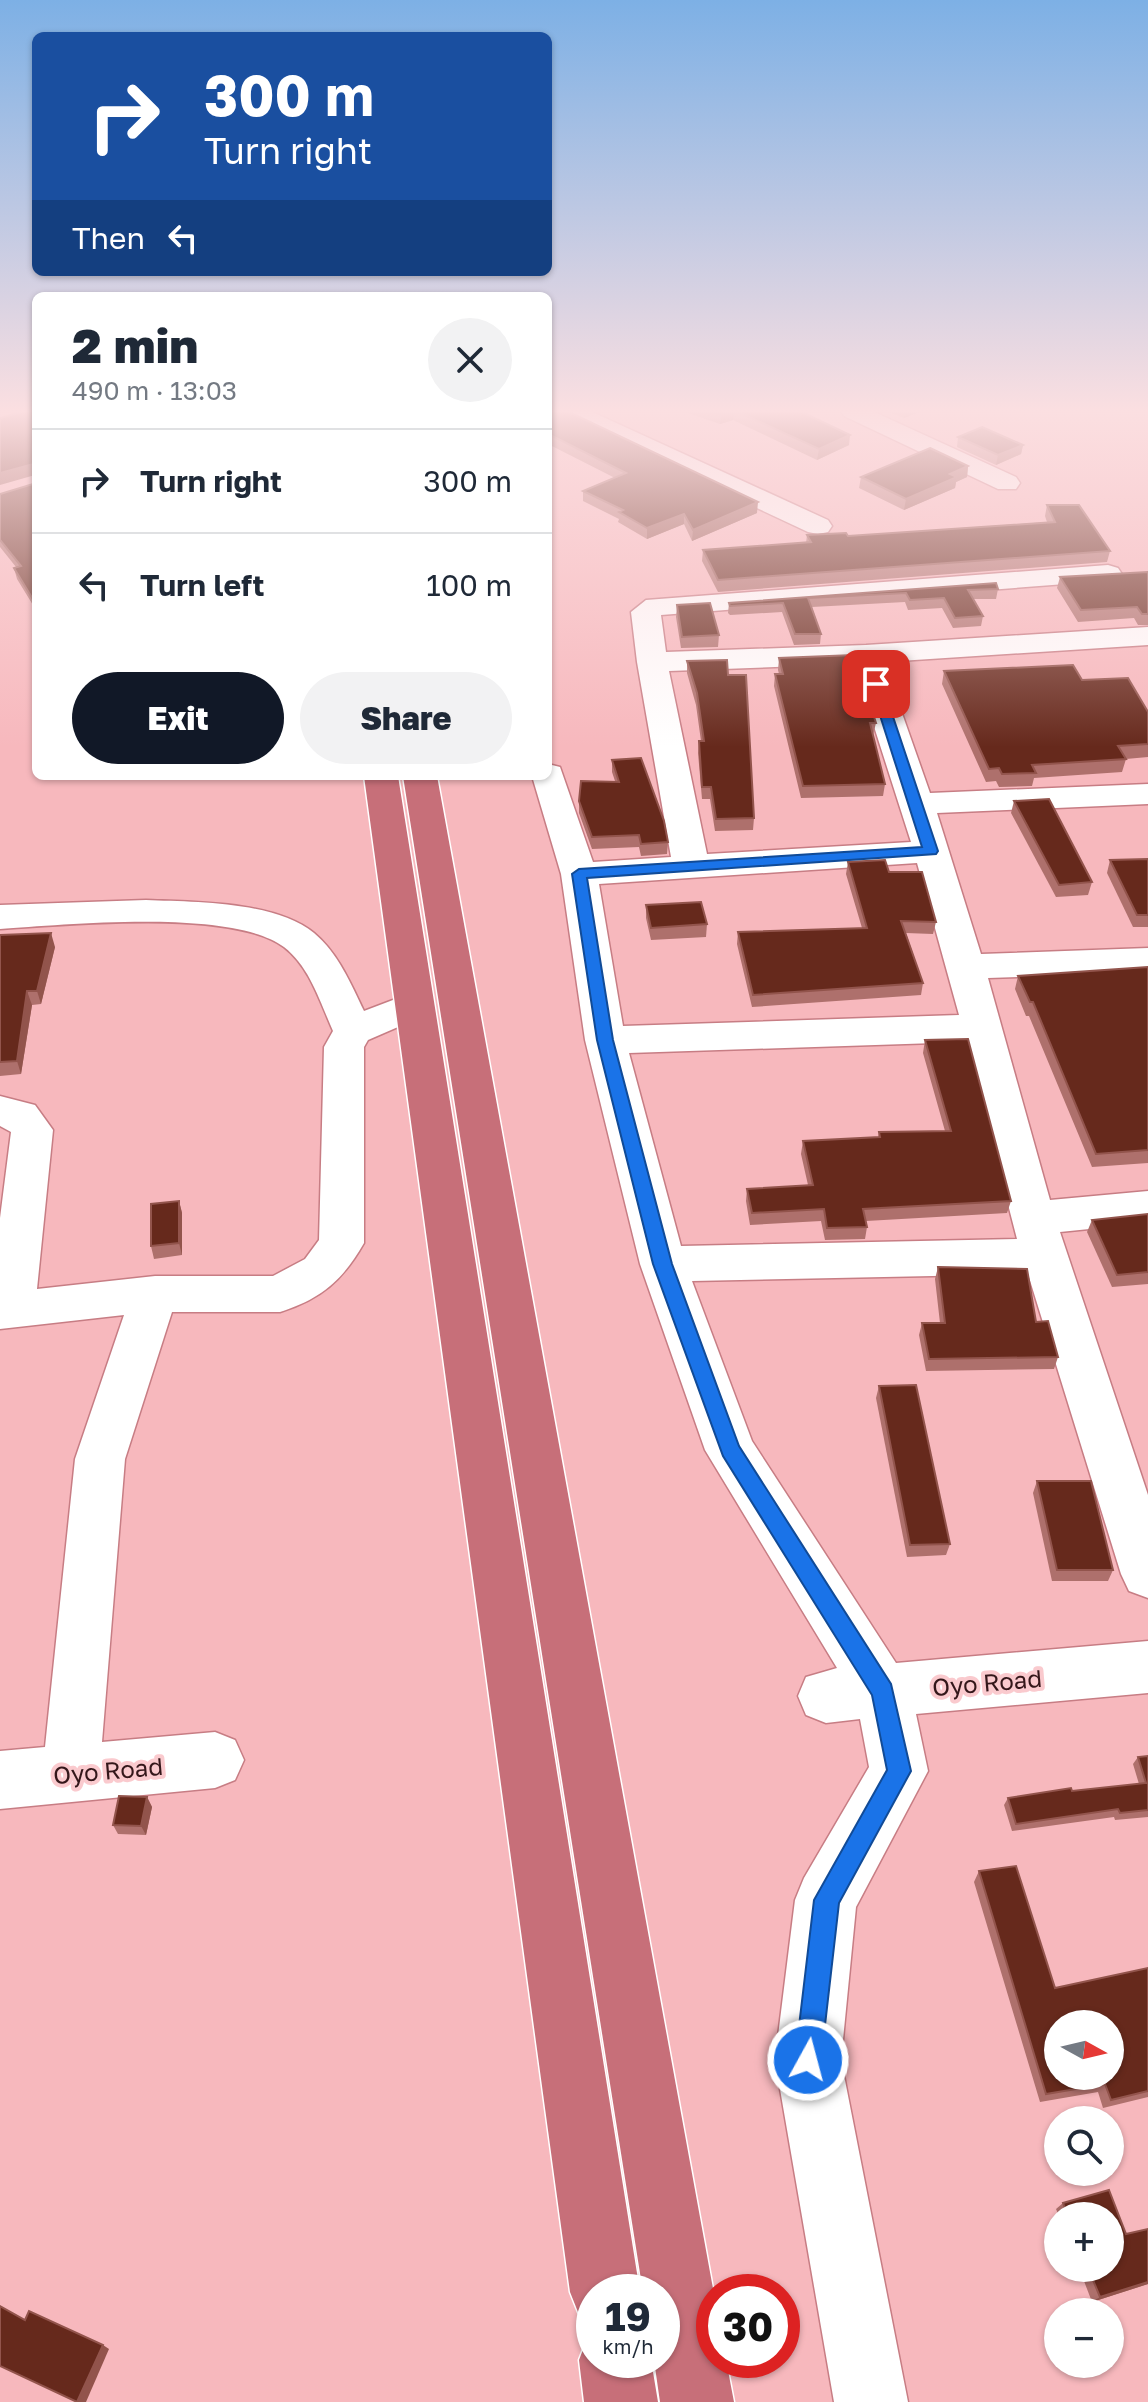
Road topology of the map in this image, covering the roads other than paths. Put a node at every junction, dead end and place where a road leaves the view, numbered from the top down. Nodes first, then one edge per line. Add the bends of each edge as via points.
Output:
1 (812, 523) edge
2 (818, 526) dead end
3 (1108, 574) edge
4 (1010, 613) junction
5 (882, 628) junction
6 (1148, 636) edge
7 (652, 662) junction
8 (382, 780) edge
9 (421, 780) edge
10 (550, 780) edge
11 (1148, 794) edge
12 (917, 804) junction
13 (931, 851) junction
14 (691, 866) junction
15 (579, 874) junction
16 (0, 917) edge
17 (1148, 960) edge
18 (966, 967) junction
19 (414, 1005) junction
20 (982, 1028) junction
21 (353, 1031) junction
22 (605, 1040) junction
23 (0, 1111) edge
24 (1148, 1207) edge
25 (1039, 1237) junction
26 (663, 1264) junction
27 (155, 1294) junction
28 (6, 1310) edge
29 (1148, 1574) edge
30 (1148, 1667) edge
31 (883, 1692) junction
32 (826, 1696) dead end
33 (215, 1760) dead end
34 (71, 1773) junction
35 (0, 1780) edge
36 (602, 2274) edge
37 (618, 2378) edge
38 (621, 2402) edge
39 (697, 2402) edge
40 (871, 2402) edge

1 - 2 street
3 - 4 street
4 - 5 street
4 - 5 street
4 - 6 street
5 - 7 street
5 - 7 street via 656,606 646,612
5 - 12 street
7 - 14 street
8 - 19 highway
9 - 39 highway
10 - 15 street
11 - 12 street
12 - 13 street
13 - 14 street
13 - 18 street
14 - 15 street
15 - 22 street
16 - 21 street via 208,914 287,932 319,961
17 - 18 street
18 - 20 street
19 - 21 street
19 - 36 highway
20 - 22 street
20 - 25 street
21 - 27 street via 344,1047 341,1243 321,1271 280,1294
22 - 26 street
23 - 28 street via 20,1115 32,1130
24 - 25 street
25 - 26 street
25 - 29 street
26 - 31 street via 730,1450
27 - 28 street
27 - 34 street via 100,1459
30 - 31 street, Oyo Road
31 - 32 street, Oyo Road
31 - 40 street via 899,1771 826,1900 808,2060
33 - 34 street, Oyo Road
34 - 35 street, Oyo Road
37 - 38 highway

